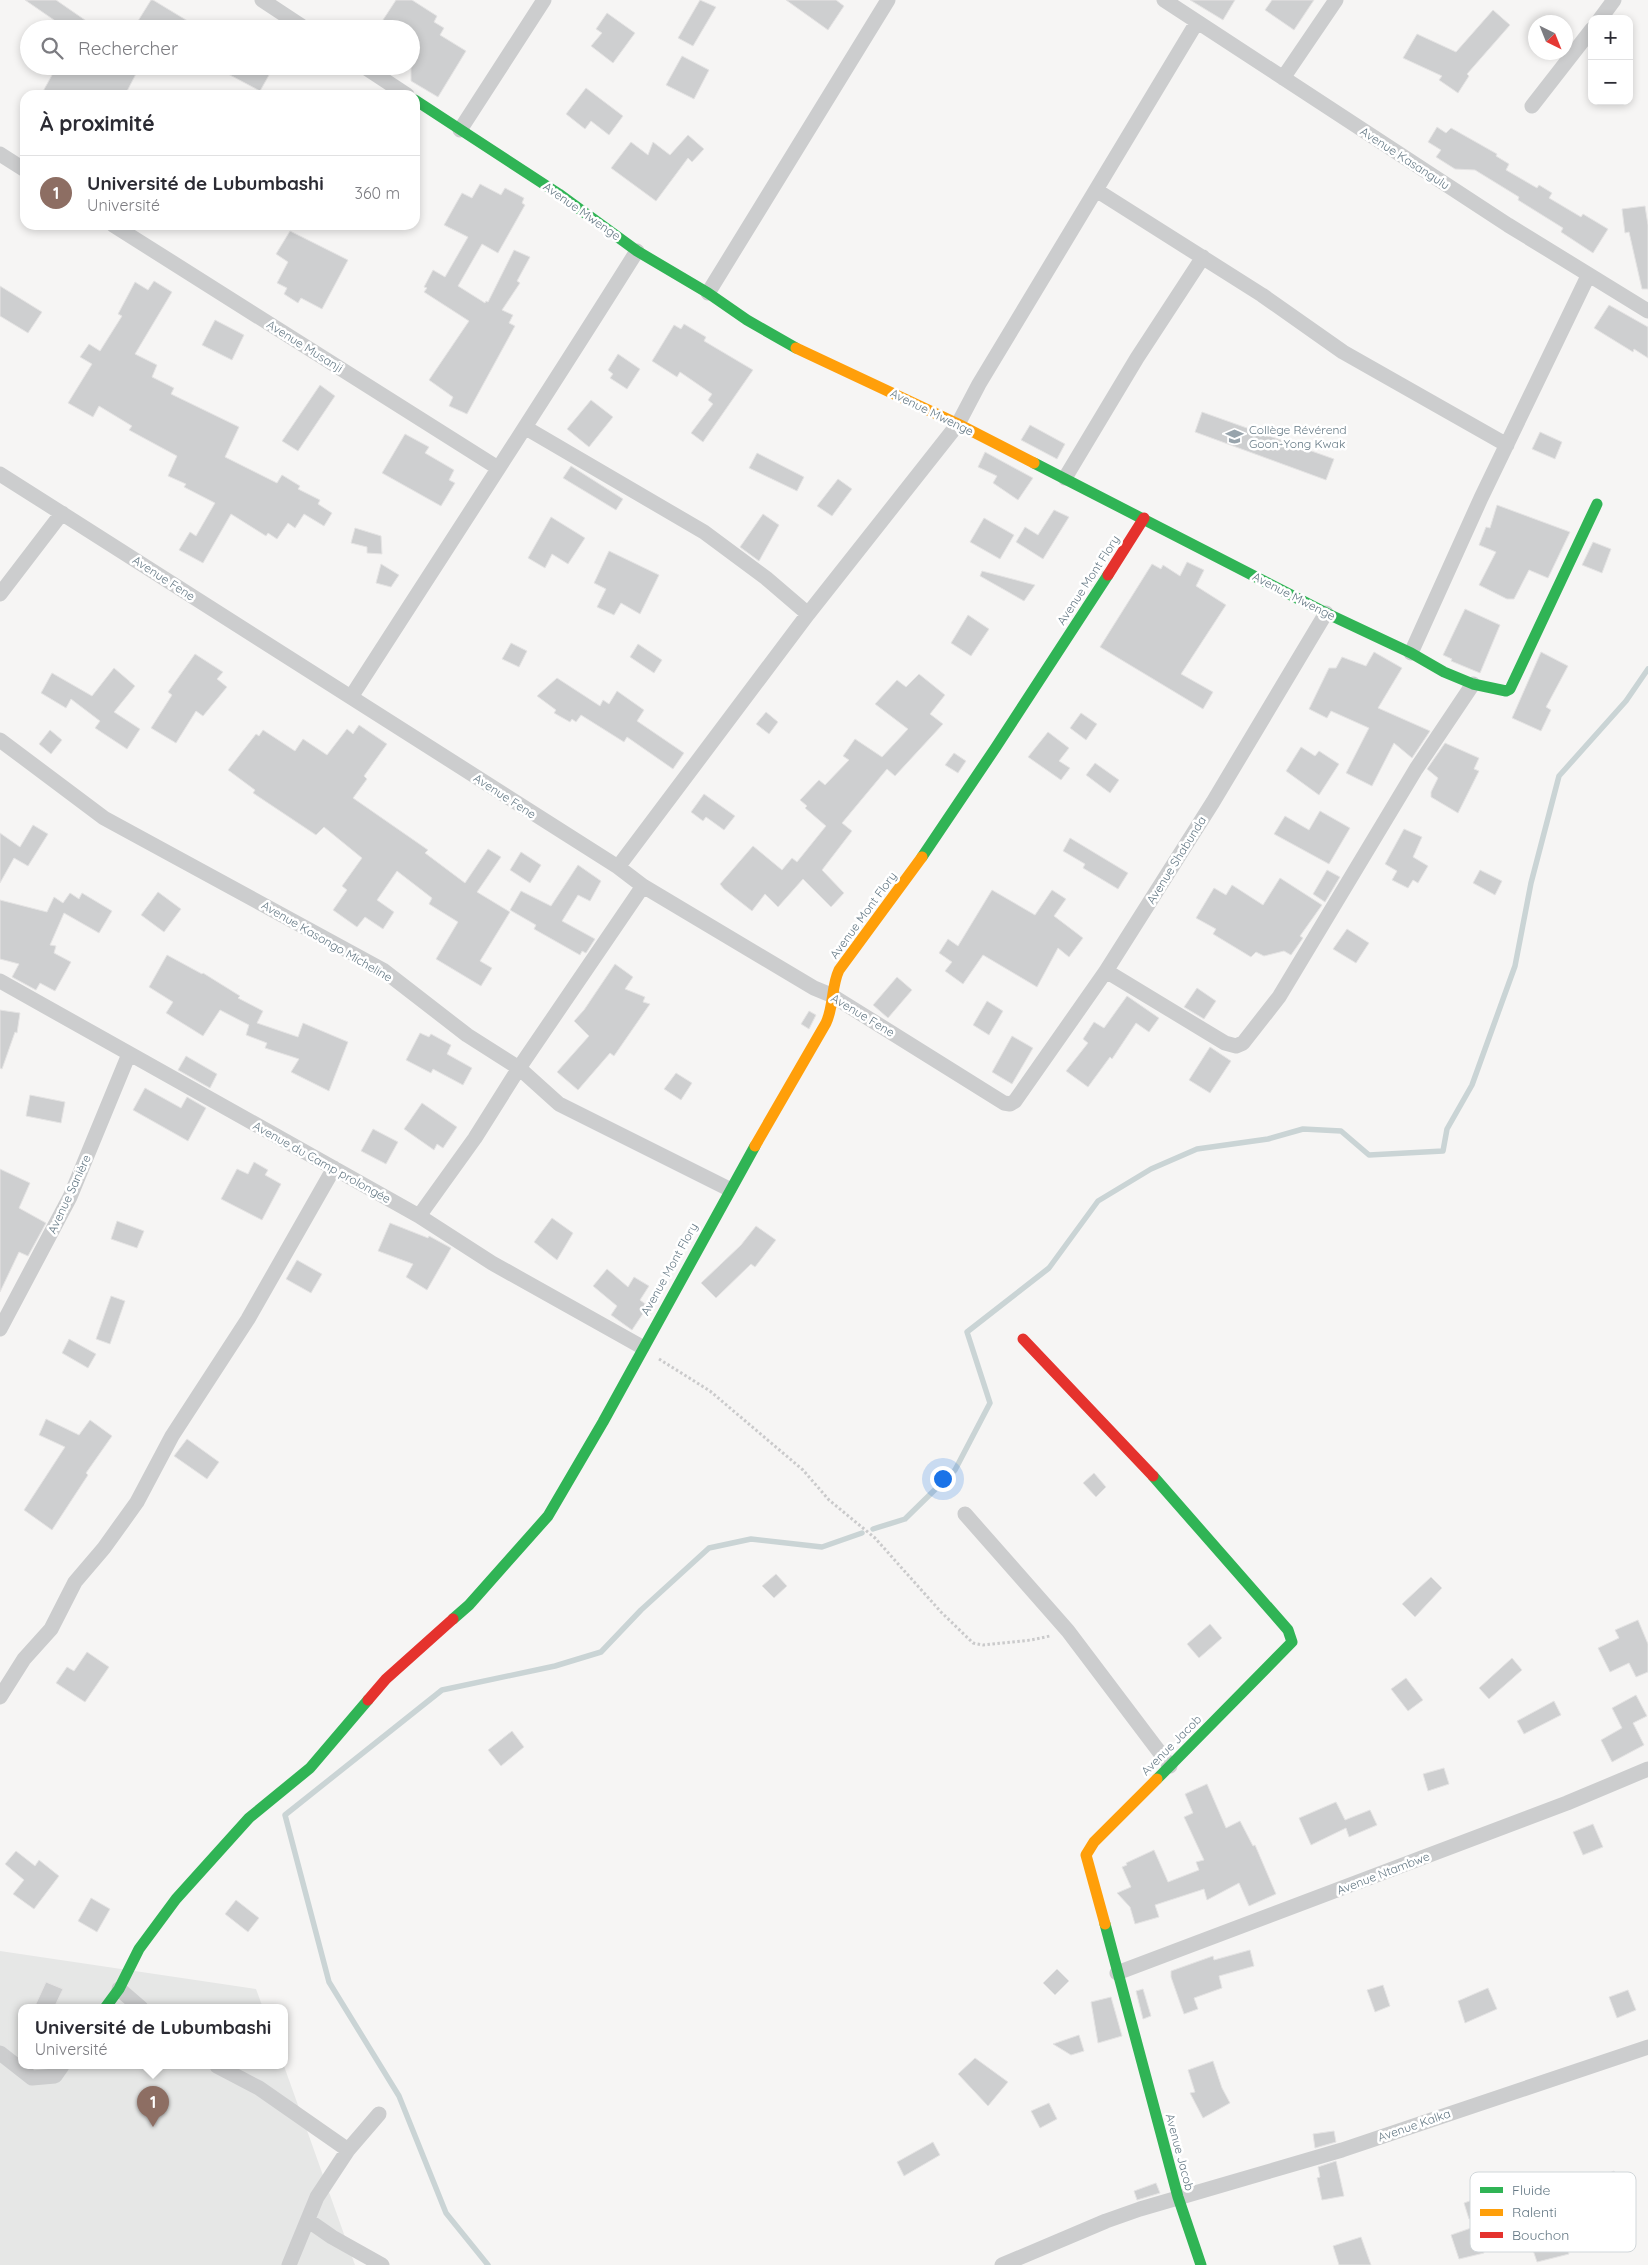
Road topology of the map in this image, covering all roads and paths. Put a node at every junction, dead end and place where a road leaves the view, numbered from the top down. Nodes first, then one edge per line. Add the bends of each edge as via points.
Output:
1 (262, 0) edge
2 (544, 0) edge
3 (888, 0) edge
4 (1164, 0) edge
5 (1336, 0) edge
6 (1614, 0) edge
7 (1603, 15) edge
8 (292, 20) edge
9 (1197, 22) junction
10 (1588, 34) edge
11 (377, 75) edge
12 (1283, 78) junction
13 (399, 90) edge
14 (420, 103) edge
15 (1532, 106) dead end
16 (460, 130) junction
17 (0, 154) edge
18 (20, 167) edge
19 (1096, 190) junction
20 (121, 230) edge
21 (637, 251) junction
22 (1203, 258) junction
23 (1588, 276) junction
24 (708, 293) junction
25 (1648, 311) edge
26 (958, 424) junction
27 (526, 428) junction
28 (1507, 444) junction
29 (498, 468) junction
30 (0, 474) edge
31 (1065, 478) junction
32 (1597, 504) dead end
33 (62, 513) junction
34 (1144, 518) junction
35 (0, 594) edge
36 (1326, 613) junction
37 (808, 614) junction
38 (1411, 652) junction
39 (1473, 684) junction
40 (351, 697) junction
41 (0, 740) edge
42 (618, 867) junction
43 (642, 886) junction
44 (1106, 971) junction
45 (0, 982) edge
46 (831, 995) junction
47 (129, 1054) junction
48 (519, 1068) junction
49 (1015, 1101) joint
50 (334, 1168) junction
51 (729, 1189) junction
52 (420, 1216) junction
53 (0, 1329) edge
54 (1023, 1339) dead end
55 (642, 1348) junction
56 (966, 1514) dead end
57 (1068, 1631) junction
58 (0, 1698) edge
59 (1170, 1766) junction
60 (1648, 1769) edge
61 (1117, 1973) junction
62 (120, 1989) junction
63 (108, 2004) edge
64 (137, 2004) edge
65 (1648, 2047) edge
66 (0, 2053) edge
67 (18, 2067) edge
68 (20, 2069) edge
69 (60, 2069) edge
70 (223, 2069) edge
71 (379, 2114) dead end
72 (348, 2150) junction
73 (1178, 2197) junction
74 (309, 2221) junction
75 (289, 2265) edge
76 (382, 2265) edge
77 (1002, 2265) edge
78 (1201, 2265) edge

1 - 8 street
2 - 16 street
3 - 24 street
4 - 9 street, Avenue Kasangulu
5 - 12 street
6 - 7 street
9 - 12 street, Avenue Kasangulu
9 - 19 street
10 - 15 street
11 - 13 street
12 - 23 street, Avenue Kasangulu
14 - 16 street, Avenue Mwenge
16 - 21 street, Avenue Mwenge via 559,194
17 - 18 street
19 - 22 street
19 - 26 street
20 - 29 street, Avenue Musanji
21 - 24 street, Avenue Mwenge
21 - 27 street
22 - 28 street via 1344,352
22 - 31 street via 1137,358
23 - 25 street, Avenue Kasangulu
23 - 28 street
24 - 26 street, Avenue Mwenge via 747,320 806,353
26 - 31 street, Avenue Mwenge
26 - 37 street
27 - 29 street
27 - 37 street via 704,532
28 - 38 street
29 - 40 street
30 - 33 street, Avenue Fene
31 - 34 street, Avenue Mwenge
32 - 39 street, Avenue Mwenge via 1510,689 1506,691
33 - 35 street
33 - 40 street, Avenue Fene
34 - 36 street, Avenue Mwenge
34 - 46 street, Avenue Mont Flory via 998,745 886,908 839,970
36 - 38 street, Avenue Mwenge
36 - 44 street, Avenue Shabunda via 1213,802
37 - 42 street
38 - 39 street, Avenue Mwenge via 1444,672
39 - 44 street via 1416,769 1279,997 1242,1042 1236,1046 1225,1043
40 - 42 street, Avenue Fene
41 - 48 street, Avenue Kasongo Micheline via 104,818 383,970 467,1035
42 - 43 street, Avenue Fene
43 - 46 street, Avenue Fene
43 - 48 street
44 - 49 street, Avenue Shabunda
45 - 47 street, Avenue du Camp prolongée
46 - 49 street, Avenue Fene via 1004,1103
46 - 51 street, Avenue Mont Flory via 828,1019
47 - 50 street, Avenue du Camp prolongée
47 - 53 street, Avenue Sanière via 70,1197
48 - 51 street, Avenue Kasongo Micheline via 567,1109
48 - 52 street
50 - 52 street, Avenue du Camp prolongée
50 - 58 street via 248,1319 172,1436 137,1502 75,1582 51,1629 24,1659
51 - 55 street, Avenue Mont Flory
52 - 55 street, Avenue du Camp prolongée via 492,1263
54 - 59 street, Avenue Jacob via 1154,1477 1291,1636 1292,1642 1286,1650
55 - 57 path via 710,1392 803,1470 829,1500 875,1538 973,1643 983,1645 1031,1640
55 - 62 street, Avenue Mont Flory via 548,1516 469,1605 386,1679 310,1768 259,1809 229,1839 139,1949
56 - 57 street
57 - 59 street
59 - 61 street, Avenue Jacob via 1094,1842 1086,1855
60 - 61 street, Avenue Ntambwe via 1567,1803
61 - 73 street, Avenue Jacob
62 - 63 street, Avenue Mont Flory
62 - 64 street
65 - 73 street, Avenue Kalka via 1342,2150
66 - 67 street
68 - 69 street via 32,2078 55,2076
70 - 72 street via 258,2088
71 - 72 street
72 - 74 street via 317,2197
73 - 77 street, Avenue Kalka via 1106,2221
73 - 78 street, Avenue Jacob
74 - 75 street
74 - 76 street

